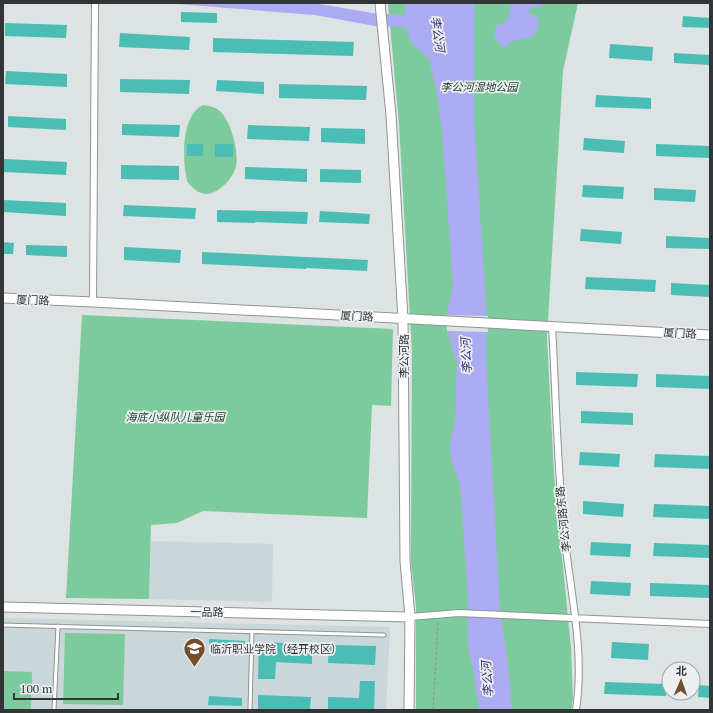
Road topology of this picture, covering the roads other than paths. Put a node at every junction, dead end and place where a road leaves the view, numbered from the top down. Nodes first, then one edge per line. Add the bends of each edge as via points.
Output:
1 (95, 3) edge
2 (381, 7) edge
3 (3, 298) edge
4 (93, 302) junction
5 (403, 319) junction
6 (552, 326) junction
7 (710, 335) edge
8 (3, 607) edge
9 (410, 617) junction
10 (574, 618) junction
11 (710, 624) edge
12 (3, 625) edge
13 (58, 626) junction
14 (252, 632) junction
15 (384, 635) dead end
16 (54, 710) edge
17 (250, 710) edge
18 (410, 710) edge
19 (576, 710) edge

1 - 4 street
2 - 5 street, 李公河路 via 392,115
3 - 4 street, 厦门路
4 - 5 street, 厦门路
5 - 6 street, 厦门路
5 - 9 street, 李公河路 via 405,561
6 - 7 street, 厦门路
6 - 10 street, 李公河路东路 via 559,476
8 - 9 street, 一品路
9 - 10 street via 459,613
9 - 18 street, 李公河路
10 - 11 street
10 - 19 street, 李公河路东路 via 579,668
12 - 13 lane
13 - 14 lane
13 - 16 lane
14 - 15 lane
14 - 17 lane

